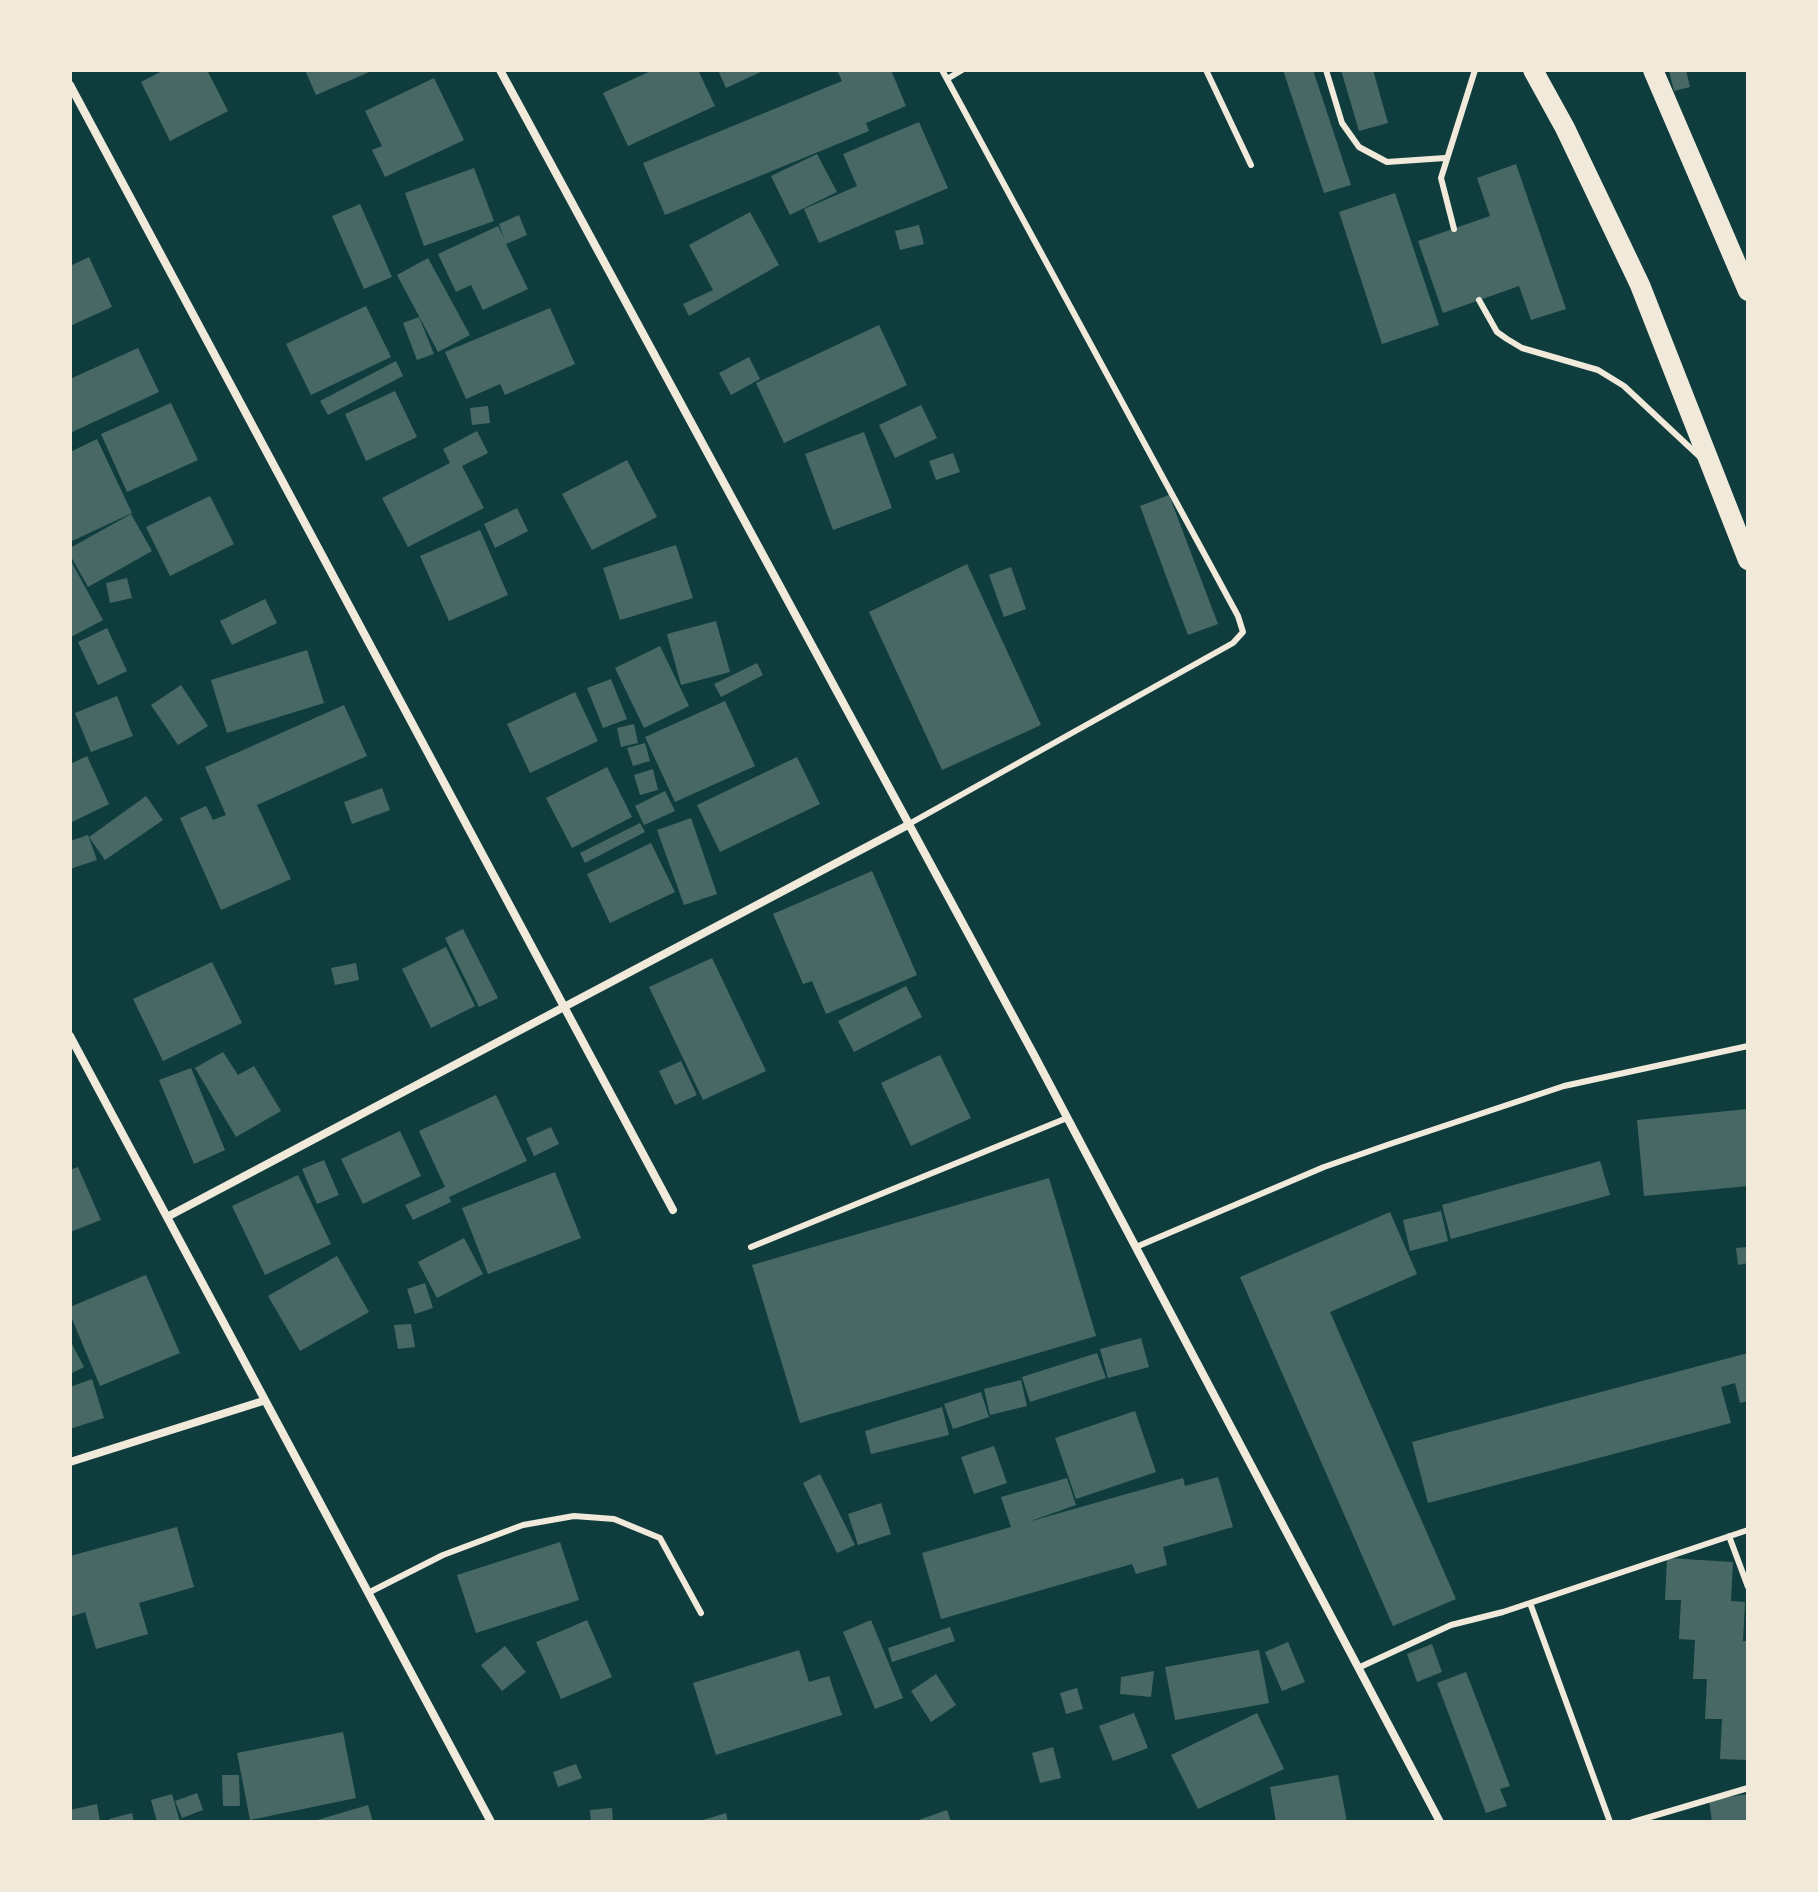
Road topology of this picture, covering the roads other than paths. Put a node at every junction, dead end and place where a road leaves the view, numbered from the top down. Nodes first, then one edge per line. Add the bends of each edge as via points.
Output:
1 (500, 70) edge
2 (942, 70) edge
3 (962, 70) edge
4 (1206, 70) edge
5 (1326, 70) edge
6 (1475, 70) edge
7 (1533, 70) edge
8 (1653, 70) edge
9 (947, 79) junction
10 (70, 85) edge
11 (1445, 158) junction
12 (1251, 165) dead end
13 (1454, 229) dead end
14 (1748, 291) edge
15 (1479, 300) dead end
16 (1711, 467) junction
17 (1748, 560) edge
18 (908, 825) junction
19 (562, 1007) junction
20 (70, 1036) edge
21 (1748, 1046) edge
22 (1067, 1118) junction
23 (673, 1210) dead end
24 (167, 1217) junction
25 (751, 1247) dead end
26 (1136, 1247) junction
27 (263, 1401) junction
28 (70, 1462) edge
29 (1748, 1530) edge
30 (1729, 1536) junction
31 (1748, 1587) edge
32 (368, 1593) junction
33 (1530, 1603) junction
34 (701, 1613) dead end
35 (1358, 1668) junction
36 (1748, 1788) edge
37 (491, 1822) edge
38 (1440, 1822) edge
39 (1610, 1822) edge
40 (1633, 1822) edge

1 - 18 street
2 - 9 lane
3 - 9 lane
4 - 12 lane
5 - 11 lane via 1342,123 1359,147 1387,162
6 - 11 lane
7 - 16 main road via 1640,285
8 - 14 main road
9 - 18 lane via 1243,632 1233,643
10 - 19 street
11 - 13 lane via 1443,196
15 - 16 lane via 1497,332 1522,348 1598,370 1624,386
16 - 17 main road
18 - 19 street
18 - 22 street
19 - 23 street
19 - 24 street
20 - 24 street
21 - 26 lane via 1564,1086 1433,1129 1324,1167
22 - 25 lane
22 - 26 street
24 - 27 street
26 - 35 street
27 - 28 street
27 - 32 street
29 - 30 lane
30 - 31 lane
30 - 33 lane
32 - 34 lane via 456,1550 523,1525 574,1516 614,1519 660,1538
32 - 37 street
33 - 35 lane via 1451,1625
33 - 39 lane
35 - 38 street
36 - 40 lane

